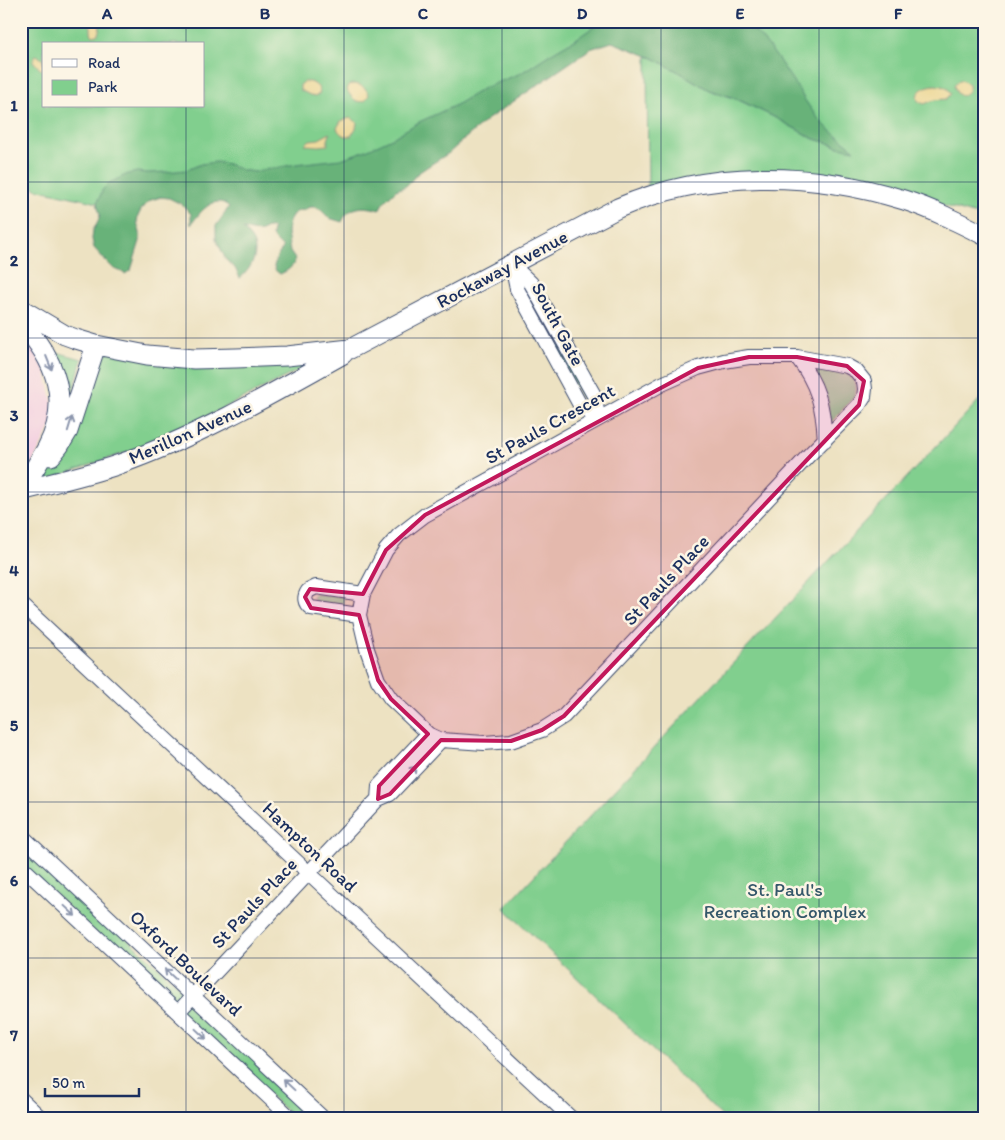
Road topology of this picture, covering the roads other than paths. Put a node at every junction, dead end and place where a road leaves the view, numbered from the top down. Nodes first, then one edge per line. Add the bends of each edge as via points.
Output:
1 (984, 235) edge
2 (512, 265) junction
3 (21, 309) edge
4 (21, 323) edge
5 (96, 345) junction
6 (350, 349) junction
7 (797, 357) junction
8 (856, 371) joint
9 (598, 419) junction
10 (826, 440) junction
11 (21, 491) edge
12 (363, 594) junction
13 (21, 604) edge
14 (359, 614) junction
15 (434, 737) junction
16 (21, 835) edge
17 (21, 866) edge
18 (308, 872) junction
19 (62, 873) junction
20 (47, 890) junction
21 (193, 996) junction
22 (178, 1012) junction
23 (21, 1099) edge
24 (42, 1119) edge
25 (292, 1119) edge
26 (324, 1119) edge
27 (572, 1119) edge

1 - 2 main road, Rockaway Avenue via 906,200 865,189 818,181 746,179 692,185 640,199 601,216
2 - 6 main road, Rockaway Avenue
2 - 9 street, South Gate via 531,283 595,397
3 - 5 main road, Rockaway Avenue via 65,335
4 -> 11 main road via 45,352 58,384 60,409 48,446
5 - 6 main road, Rockaway Avenue via 147,355 194,359 287,356
11 -> 5 main road via 68,431
6 - 11 main road, Merillon Avenue via 213,425 166,446 116,465
7 - 8 street, St Pauls Crescent via 847,366
7 - 9 street, St Pauls Crescent via 750,357 698,368
7 - 10 street via 819,394
8 - 10 street, St Pauls Place via 864,381 864,397
9 - 12 street, St Pauls Crescent via 413,523 386,550
10 - 15 street, St Pauls Place via 564,716 542,730 511,741 484,743
12 - 14 street, St Pauls Crescent
12 - 14 street via 316,587 305,597 311,608
13 - 18 street, Hampton Road
14 - 15 street, St Pauls Crescent via 378,680 391,699
15 - 18 street, St Pauls Place via 379,786 378,799
16 - 19 street, Oxford Boulevard
17 - 20 street
18 - 21 street, St Pauls Place
18 - 27 street, Hampton Road
19 - 20 street
21 -> 19 street, Oxford Boulevard
20 -> 22 street
21 - 22 street, St Pauls Place
26 -> 21 street, Oxford Boulevard
22 -> 25 street
23 - 24 street

